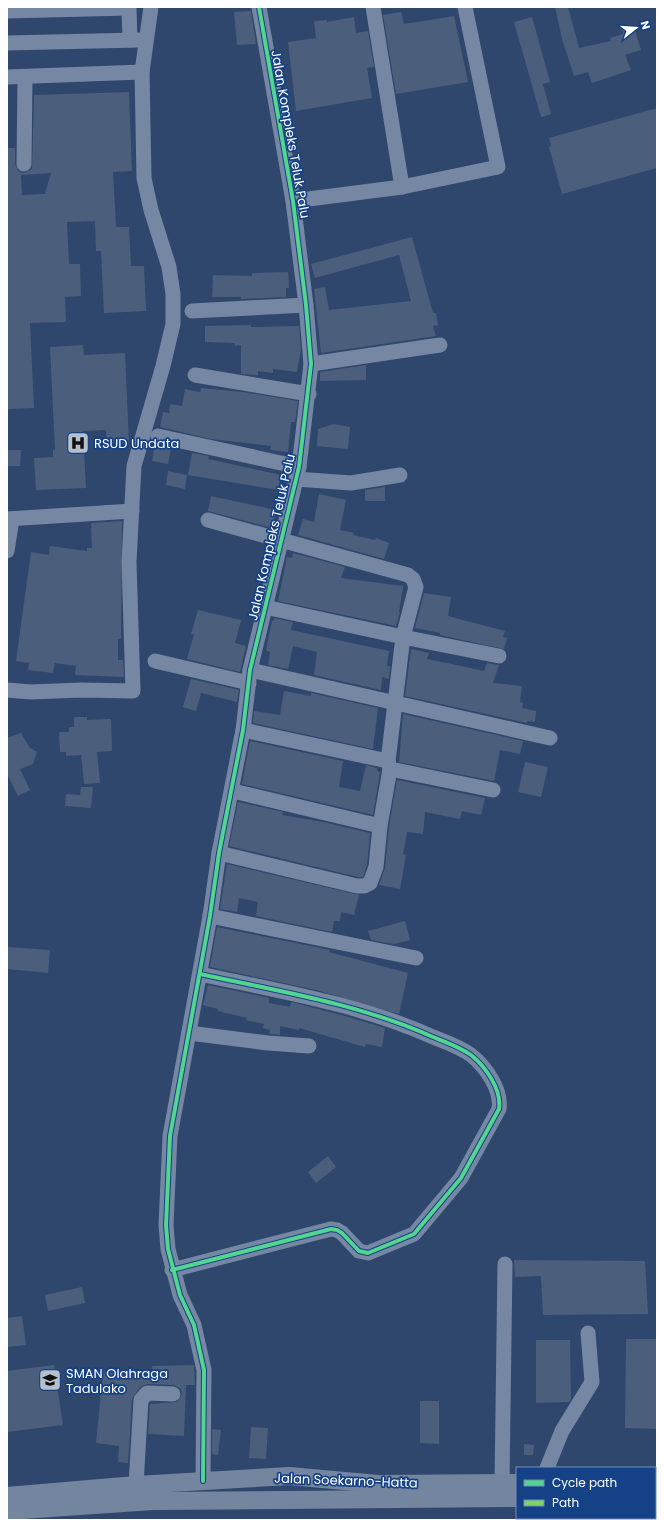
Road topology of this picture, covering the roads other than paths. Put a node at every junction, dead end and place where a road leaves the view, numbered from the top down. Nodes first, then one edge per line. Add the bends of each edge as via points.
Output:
1 (151, 7) edge
2 (259, 7) edge
3 (373, 7) edge
4 (465, 7) edge
5 (7, 11) edge
6 (148, 39) junction
7 (130, 40) junction
8 (7, 43) edge
9 (142, 72) junction
10 (7, 77) edge
11 (25, 77) junction
12 (24, 164) dead end
13 (402, 187) junction
14 (293, 201) junction
15 (306, 305) junction
16 (192, 312) dead end
17 (440, 345) dead end
18 (311, 364) junction
19 (195, 375) dead end
20 (309, 394) junction
21 (158, 436) dead end
22 (297, 473) junction
23 (400, 475) dead end
24 (132, 511) junction
25 (9, 519) edge
26 (208, 520) dead end
27 (282, 540) junction
28 (7, 551) edge
29 (266, 607) junction
30 (403, 637) junction
31 (499, 656) dead end
32 (155, 661) dead end
33 (250, 676) junction
34 (7, 690) edge
35 (395, 702) junction
36 (243, 730) junction
37 (550, 738) dead end
38 (389, 765) junction
39 (492, 790) dead end
40 (232, 791) junction
41 (380, 826) junction
42 (219, 853) junction
43 (210, 916) junction
44 (416, 958) dead end
45 (200, 974) junction
46 (189, 1033) junction
47 (309, 1046) dead end
48 (505, 1264) dead end
49 (172, 1270) junction
50 (588, 1333) dead end
51 (173, 1394) dead end
52 (546, 1467) edge
53 (203, 1480) junction
54 (510, 1483) edge
55 (136, 1485) junction
56 (7, 1496) edge
57 (516, 1498) edge
58 (7, 1511) edge

1 - 6 street
2 - 14 street, Jalan Kompleks Teluk Palu
3 - 13 street
4 - 13 street via 498,167
5 - 7 street via 129,8
6 - 7 street
6 - 9 street
7 - 8 street
9 - 11 street
9 - 24 street via 144,178 169,267 173,294 173,324 134,466
10 - 11 street
11 - 12 street
13 - 14 street
14 - 15 street, Jalan Kompleks Teluk Palu
15 - 16 street
15 - 18 street, Jalan Kompleks Teluk Palu
17 - 18 street
18 - 20 street, Jalan Kompleks Teluk Palu
19 - 20 street
20 - 22 street, Jalan Kompleks Teluk Palu
21 - 22 street
22 - 23 street via 351,483
22 - 27 street, Jalan Kompleks Teluk Palu
24 - 25 street
24 - 34 street via 129,562 133,691
25 - 28 street
26 - 27 street
27 - 29 street, Jalan Kompleks Teluk Palu
27 - 30 street, Jalan Kompleks Teluk Palu via 411,577 416,587 415,597
29 - 30 street
29 - 33 street, Jalan Kompleks Teluk Palu
30 - 31 street
30 - 35 street, Jalan Kompleks Teluk Palu
32 - 33 street
33 - 35 street
33 - 36 street, Jalan Kompleks Teluk Palu
35 - 37 street
35 - 38 street, Jalan Kompleks Teluk Palu
36 - 38 street
36 - 40 street, Jalan Kompleks Teluk Palu
38 - 39 street
38 - 41 street, Jalan Kompleks Teluk Palu
40 - 41 street
40 - 42 street, Jalan Kompleks Teluk Palu
41 - 42 street, Jalan Kompleks Teluk Palu via 376,867 370,883 364,886
42 - 43 street, Jalan Kompleks Teluk Palu
43 - 44 street
43 - 45 street, Jalan Kompleks Teluk Palu
45 - 46 street, Jalan Kompleks Teluk Palu
45 - 49 street via 340,1006 405,1024 462,1049 472,1056 493,1080 500,1102 499,1110 461,1178 414,1234 368,1253 359,1251 342,1233 332,1229
46 - 47 street
46 - 49 street, Jalan Kompleks Teluk Palu via 170,1136 166,1225
48 - 54 street
49 - 53 street, Jalan Kompleks Teluk Palu via 194,1325 204,1370
50 - 52 street via 592,1382 562,1431
51 - 55 street via 147,1393 141,1400
53 - 54 main road, Jalan Soekarno-Hatta via 289,1476 378,1484
53 - 55 main road, Jalan Soekarno-Hatta
55 - 56 main road, Jalan Soekarno-Hatta
57 - 58 main road, Jalan Soekarno-Hatta via 153,1501

